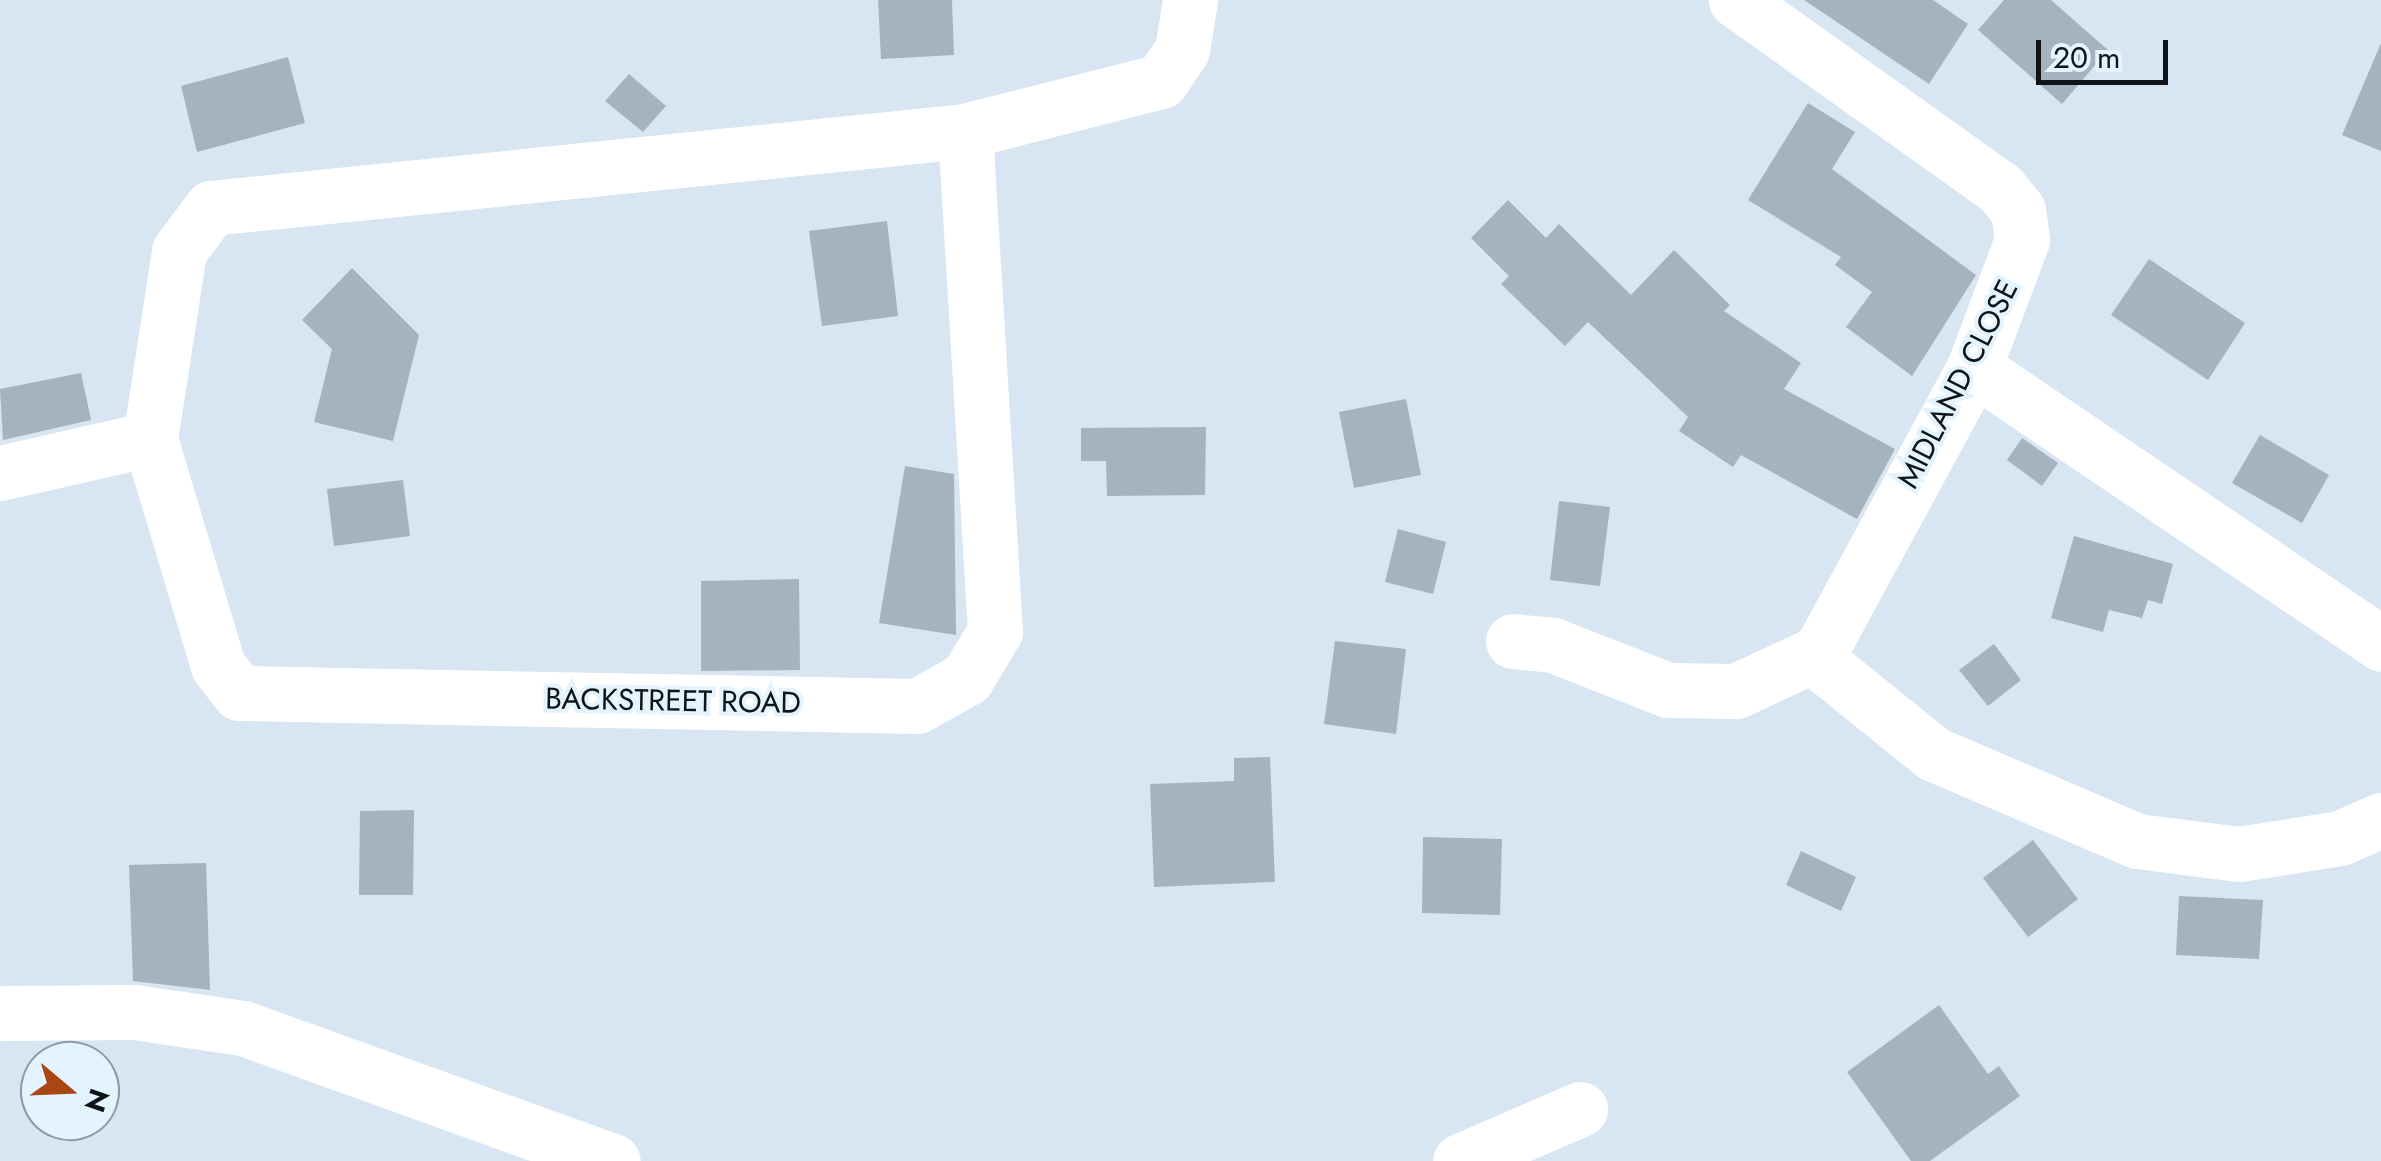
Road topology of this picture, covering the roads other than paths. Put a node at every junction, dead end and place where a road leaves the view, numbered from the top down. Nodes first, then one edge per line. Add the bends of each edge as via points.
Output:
1 (1190, 0) edge
2 (1736, 0) edge
3 (965, 130) junction
4 (1974, 368) junction
5 (150, 439) junction
6 (0, 472) edge
7 (1513, 641) dead end
8 (2381, 644) edge
9 (1820, 652) junction
10 (2381, 820) edge
11 (0, 1012) edge
12 (1580, 1109) dead end
13 (613, 1161) edge
14 (1460, 1161) edge

1 - 3 street via 1182,50 1161,81
2 - 4 street, MIDLAND CLOSE via 2018,210 2018,268
3 - 5 street via 211,208 180,251
3 - 5 street, BACKSTREET ROAD via 995,632 967,678 917,706 240,693 218,666
4 - 8 street
4 - 9 street, MIDLAND CLOSE
5 - 6 street
7 - 9 street via 1553,644 1668,690 1736,691
9 - 10 street via 1826,667 1934,754 2137,841 2239,854 2340,838
11 - 13 street via 134,1012 244,1028
12 - 14 street

